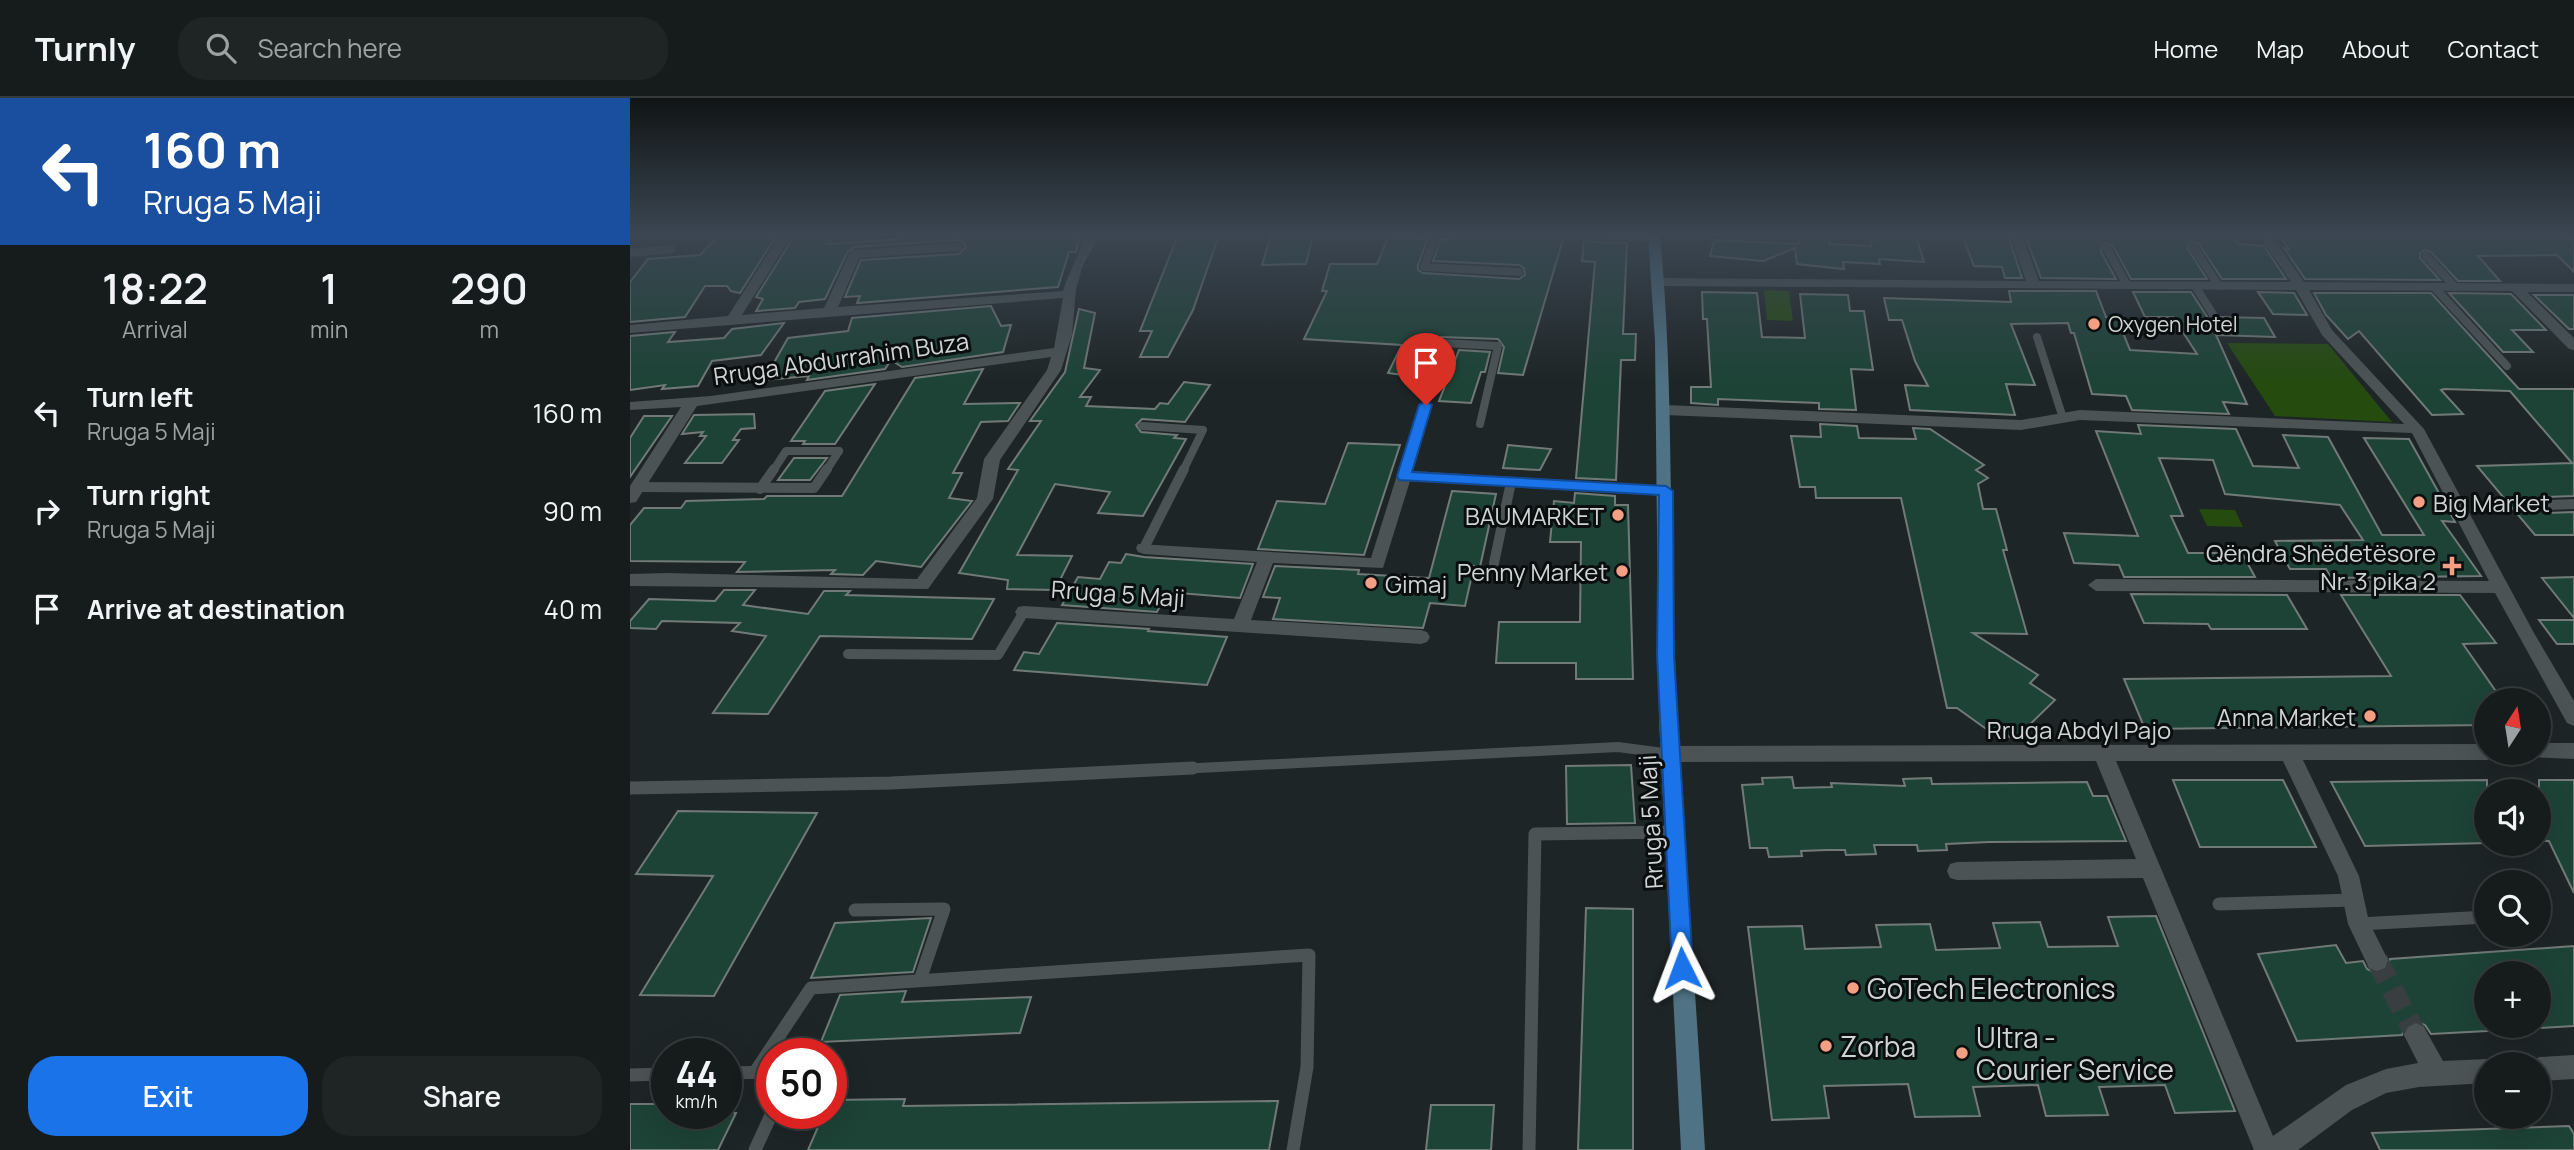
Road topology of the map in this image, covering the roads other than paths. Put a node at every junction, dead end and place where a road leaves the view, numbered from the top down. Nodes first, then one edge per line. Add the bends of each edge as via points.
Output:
1 (755, 284) edge
2 (841, 284) edge
3 (1072, 284) edge
4 (1659, 284) edge
5 (2043, 284) edge
6 (2452, 284) edge
7 (2127, 285) joint
8 (2195, 286) junction
9 (2219, 286) joint
10 (2299, 286) junction
11 (2455, 287) junction
12 (2435, 288) junction
13 (2516, 288) junction
14 (2574, 288) edge
15 (1070, 294) junction
16 (828, 314) junction
17 (2214, 316) dead end
18 (733, 318) junction
19 (630, 329) edge
20 (2037, 337) dead end
21 (2574, 346) edge
22 (1058, 352) junction
23 (2507, 366) dead end
24 (693, 401) junction
25 (630, 406) edge
26 (1665, 410) junction
27 (2062, 415) junction
28 (1480, 424) dead end
29 (1142, 426) dead end
30 (2417, 429) junction
31 (1415, 440) joint
32 (1404, 476) junction
33 (1511, 482) junction
34 (760, 489) junction
35 (1666, 491) junction
36 (634, 492) edge
37 (2574, 504) edge
38 (2547, 505) dead end
39 (1144, 548) joint
40 (1267, 557) junction
41 (1494, 563) dead end
42 (630, 580) edge
43 (2096, 585) dead end
44 (2500, 587) junction
45 (1024, 611) joint
46 (1240, 625) junction
47 (1421, 637) dead end
48 (848, 654) dead end
49 (2574, 718) edge
50 (2552, 751) edge
51 (2574, 751) edge
52 (2474, 752) edge
53 (1671, 754) junction
54 (2104, 754) junction
55 (2290, 754) junction
56 (630, 788) edge
57 (1675, 832) junction
58 (2150, 868) junction
59 (1956, 871) dead end
60 (2353, 900) junction
61 (2219, 904) dead end
62 (855, 910) dead end
63 (2474, 918) edge
64 (2359, 924) junction
65 (2377, 960) tunnel mouth
66 (920, 980) junction
67 (2416, 1035) tunnel mouth
68 (2574, 1067) edge
69 (2551, 1068) edge
70 (742, 1072) edge
71 (755, 1072) joint
72 (2474, 1072) edge
73 (651, 1074) edge
74 (2437, 1074) junction
75 (630, 1075) edge
76 (765, 1129) edge
77 (755, 1150) edge
78 (1293, 1150) edge
79 (1529, 1150) edge
80 (1693, 1150) edge
81 (2268, 1150) edge

1 - 18 street
2 - 16 street
3 - 15 street
4 - 26 main road, Rruga 5 Maji
5 - 7 street
6 - 11 lane
7 - 8 street
8 - 9 street
8 - 17 lane
9 - 10 street
10 - 12 street
10 - 30 street via 2327,332
11 - 12 street
11 - 13 street
12 - 23 lane
13 - 14 street
13 - 21 street
15 - 16 street
15 - 22 street
16 - 18 street
18 - 19 street
20 - 27 lane
22 - 24 street, Rruga Abdurrahim Buza
22 - 42 street via 1043,388 992,459 985,499 922,585 757,578
24 - 25 street, Rruga Abdurrahim Buza
24 - 36 street
26 - 27 street via 2021,425
26 - 35 main road, Rruga 5 Maji
27 - 30 street
28 - 31 lane, Rruga 5 Maji via 1498,346 1443,343
29 - 39 lane, Rruga 5 Maji via 1203,430
30 - 44 street
31 - 32 street, Rruga 5 Maji
32 - 33 street
32 - 40 street, Rruga 5 Maji via 1377,564
33 - 35 street
33 - 41 lane
34 - 34 lane via 814,488 838,451 786,452
34 - 36 lane
35 - 53 main road, Rruga 5 Maji
37 - 38 lane
39 - 40 street, Rruga 5 Maji
40 - 46 street
43 - 44 street
44 - 49 street
45 - 46 street, Rruga 5 Maji
45 - 48 lane, Rruga 5 Maji via 998,654
46 - 47 street, Rruga 5 Maji
50 - 51 street
52 - 55 street, Rruga Abdyl Pajo
53 - 54 street, Rruga Abdyl Pajo
53 - 56 lane via 1618,747 905,782
53 - 57 main road, Rruga 5 Maji
54 - 55 street, Rruga Abdyl Pajo
54 - 58 street
55 - 60 street via 2348,876
57 - 79 lane via 1535,834
57 - 80 main road, Rruga 5 Maji
58 - 59 street
58 - 81 street
60 - 61 lane
60 - 64 street
62 - 66 lane via 944,909
63 - 64 lane
64 - 65 street
66 - 71 lane via 811,988
66 - 78 lane via 1309,955 1307,1067
67 - 74 street
68 - 69 street
70 - 71 lane
72 - 74 street
73 - 75 lane
74 - 81 street via 2391,1079 2354,1095 2312,1129
76 - 77 lane

